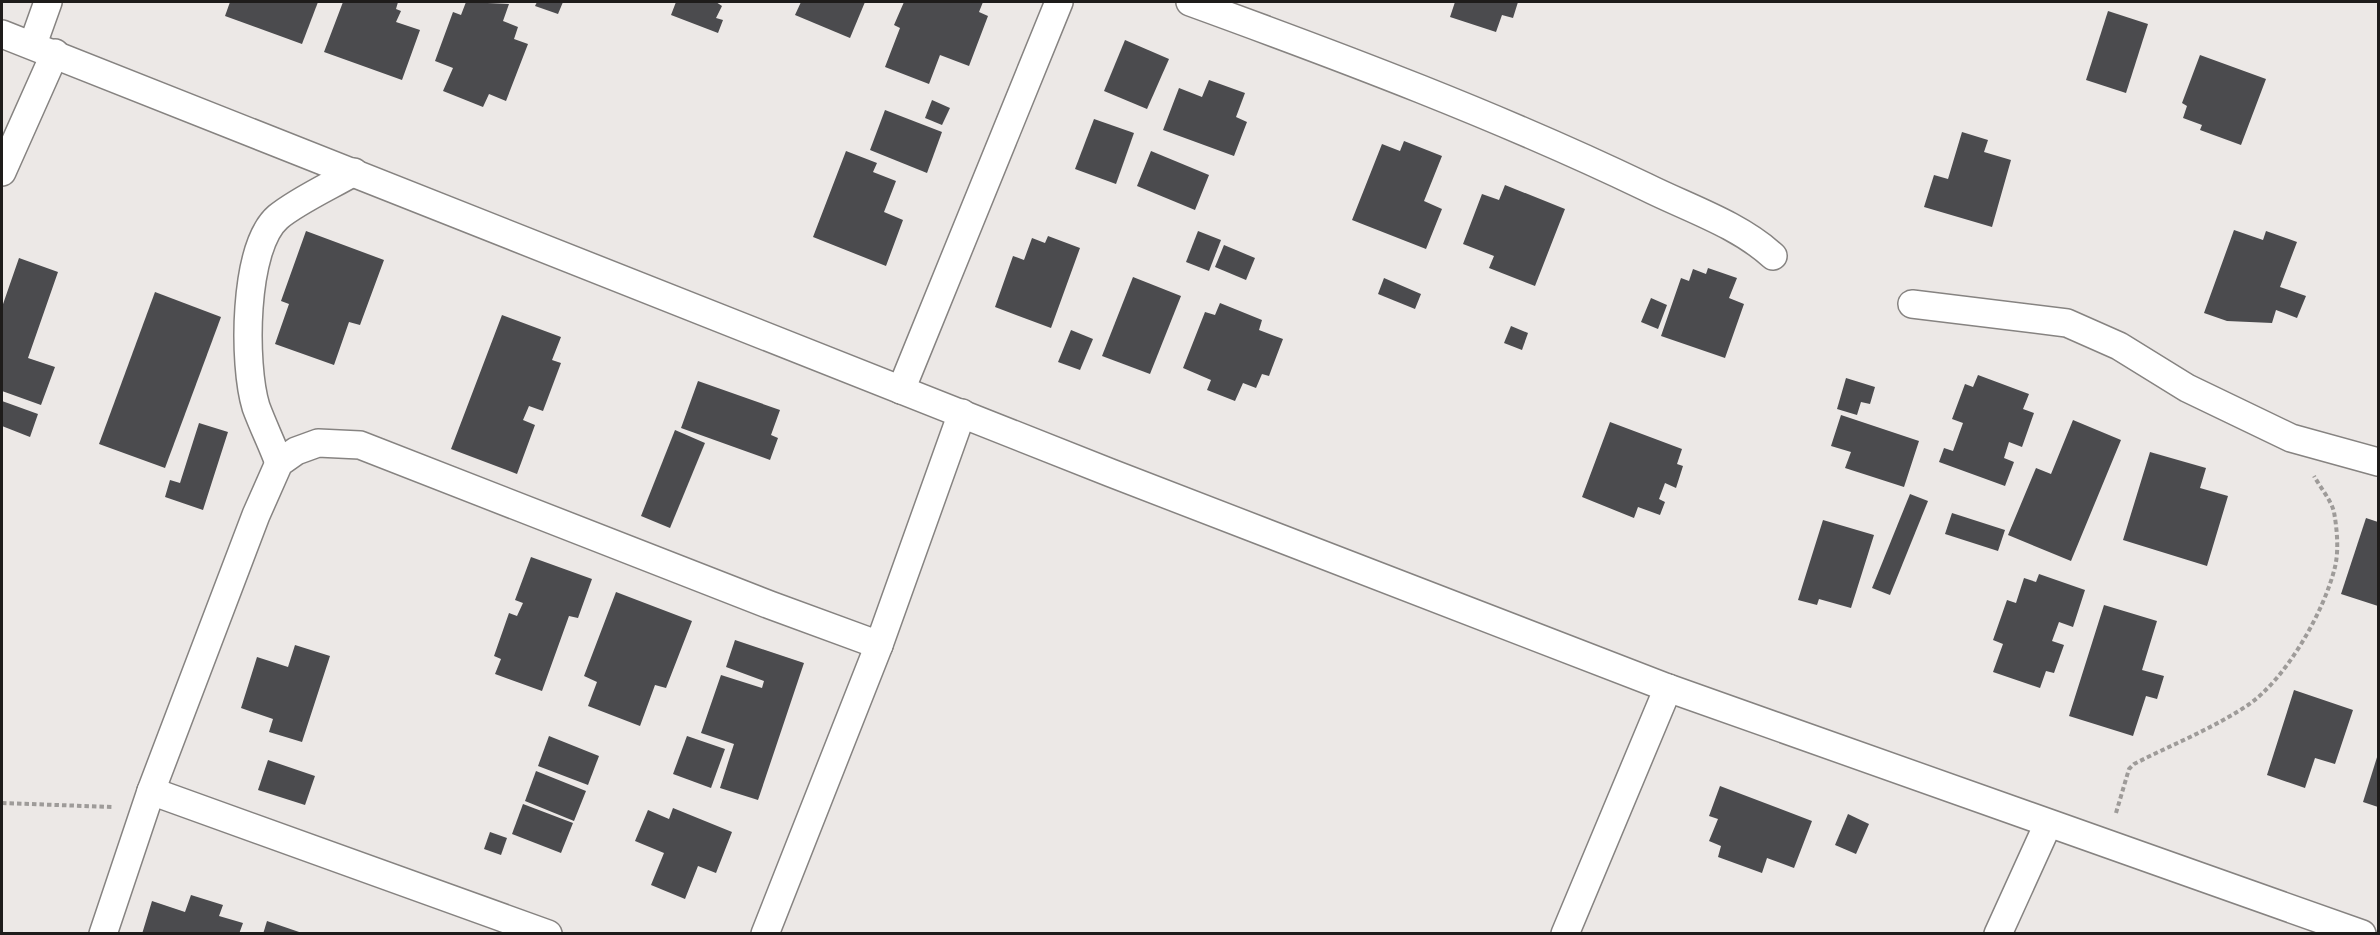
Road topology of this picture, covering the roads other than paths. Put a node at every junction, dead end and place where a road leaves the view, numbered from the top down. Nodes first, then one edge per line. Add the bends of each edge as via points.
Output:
1 (48, 2) edge
2 (1190, 2) edge
3 (1052, 5) edge
4 (2, 34) edge
5 (44, 49) junction
6 (2, 172) edge
7 (354, 172) junction
8 (1773, 256) dead end
9 (1912, 304) dead end
10 (901, 390) junction
11 (962, 413) junction
12 (279, 462) junction
13 (2379, 462) edge
14 (879, 645) junction
15 (1668, 688) junction
16 (147, 801) junction
17 (2048, 824) junction
18 (103, 933) edge
19 (548, 933) edge
20 (765, 933) edge
21 (1565, 933) edge
22 (1998, 933) edge
23 (2362, 933) edge

1 - 5 street
2 - 8 street via 1357,63 1583,157 1743,233
3 - 10 street
4 - 5 street
5 - 6 street
5 - 7 street
7 - 10 street
7 - 12 street via 278,217 264,237 252,275 247,363 256,406
9 - 13 street via 2067,322 2120,346 2187,388 2268,428 2308,444
10 - 11 street
11 - 14 street
11 - 15 street
12 - 14 street via 318,444 360,445
12 - 16 street
14 - 20 street
15 - 17 street
15 - 21 street
16 - 18 street
16 - 19 street
17 - 22 street
17 - 23 street

